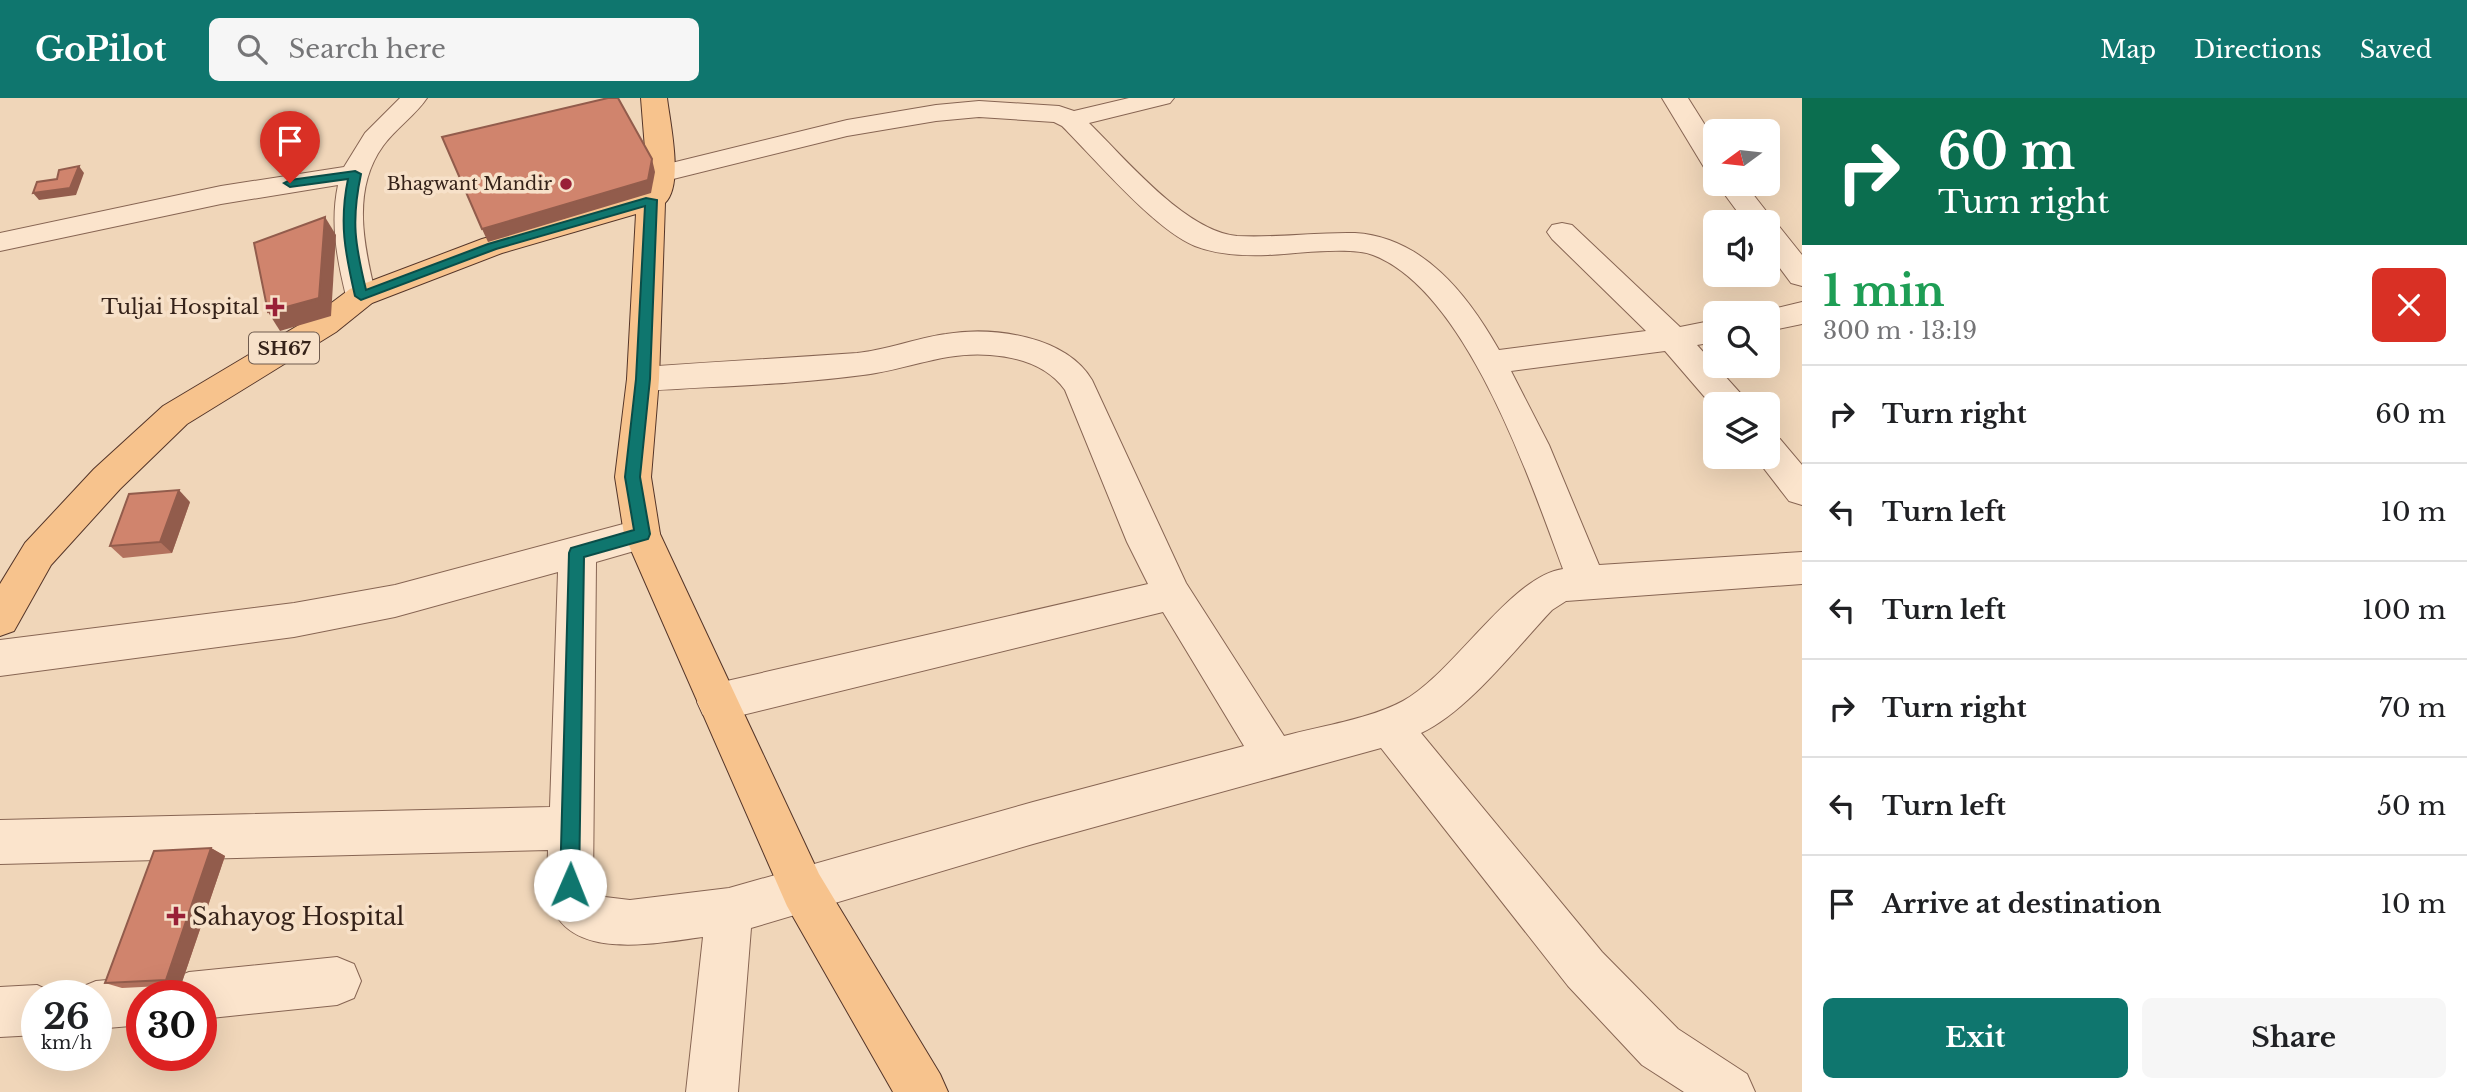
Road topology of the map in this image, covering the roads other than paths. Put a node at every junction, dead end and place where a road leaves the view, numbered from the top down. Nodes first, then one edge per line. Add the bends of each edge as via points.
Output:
1 (414, 98) edge
2 (654, 98) edge
3 (1161, 98) edge
4 (1675, 98) edge
5 (1010, 105) edge
6 (1071, 120) junction
7 (1703, 144) edge
8 (355, 174) junction
9 (656, 187) junction
10 (1740, 196) edge
11 (1751, 210) edge
12 (1562, 232) dead end
13 (0, 242) edge
14 (1780, 248) edge
15 (1802, 276) edge
16 (361, 296) junction
17 (1802, 313) edge
18 (1780, 318) edge
19 (1703, 333) edge
20 (1673, 339) junction
21 (1491, 362) junction
22 (643, 379) junction
23 (1719, 392) edge
24 (1780, 463) edge
25 (1802, 491) edge
26 (642, 534) junction
27 (576, 553) junction
28 (1802, 568) edge
29 (1587, 582) junction
30 (1172, 594) junction
31 (0, 619) edge
32 (0, 658) edge
33 (718, 702) junction
34 (1390, 727) junction
35 (1275, 759) junction
36 (571, 828) junction
37 (0, 842) edge
38 (803, 890) junction
39 (729, 911) junction
40 (337, 981) dead end
41 (217, 993) edge
42 (21, 1011) edge
43 (0, 1013) edge
44 (712, 1092) edge
45 (922, 1092) edge
46 (1729, 1092) edge

1 - 8 street via 369,146
2 - 9 main road
3 - 6 street
4 - 7 street
5 - 6 street
5 - 9 street via 845,118
6 - 21 street via 1173,219 1197,236 1246,247 1359,244 1397,253 1455,308
8 - 13 street via 221,196
8 - 16 street via 348,208 349,244
9 - 16 main road, SH67
9 - 22 main road
10 - 11 street
12 - 20 street
14 - 15 street
16 - 31 main road, SH67 via 325,324 175,415 107,479 38,554
17 - 18 street
19 - 20 street
20 - 21 street
20 - 23 street
21 - 29 street via 1541,464
22 - 26 main road via 633,477
22 - 30 street via 861,364 961,343 993,344 1042,356 1065,369 1078,384
24 - 25 street
26 - 27 street
26 - 33 main road
27 - 32 street via 395,601 294,620
27 - 36 street
28 - 29 street
29 - 34 street via 1557,586 1538,599 1446,692 1419,714
30 - 33 street
30 - 35 street
33 - 38 main road
34 - 35 street
34 - 46 street via 1585,969 1660,1046
35 - 38 street
36 - 37 street
36 - 39 street via 570,885 576,904 596,919 630,923
38 - 39 street
38 - 45 main road
39 - 44 street
40 - 41 street
42 - 43 street

